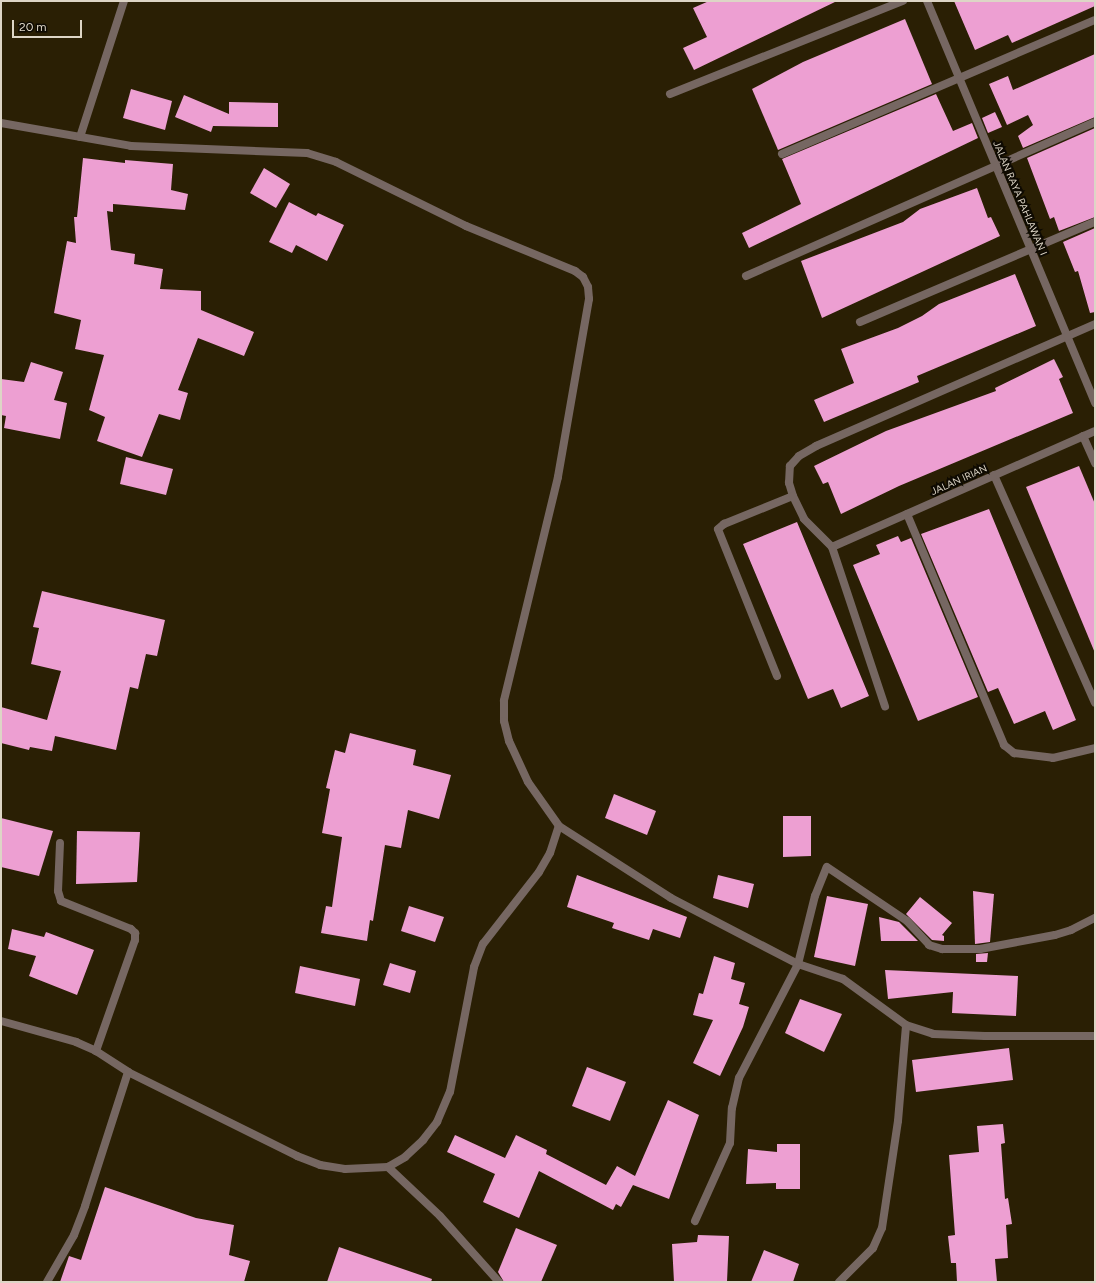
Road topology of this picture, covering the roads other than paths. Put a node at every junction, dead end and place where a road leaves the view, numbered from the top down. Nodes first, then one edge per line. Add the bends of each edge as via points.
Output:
1 (124, 1) edge
2 (904, 1) edge
3 (926, 1) edge
4 (1095, 20) edge
5 (960, 80) junction
6 (670, 94) dead end
7 (1095, 122) edge
8 (1, 123) edge
9 (80, 136) junction
10 (782, 154) dead end
11 (995, 164) junction
12 (1095, 222) edge
13 (1030, 248) junction
14 (746, 276) dead end
15 (860, 322) dead end
16 (1095, 324) edge
17 (1067, 335) junction
18 (1095, 404) edge
19 (1095, 431) edge
20 (1083, 436) junction
21 (1095, 464) edge
22 (994, 475) junction
23 (793, 496) junction
24 (907, 514) junction
25 (832, 548) junction
26 (777, 676) dead end
27 (1095, 703) edge
28 (885, 706) dead end
29 (1095, 748) edge
30 (559, 826) junction
31 (60, 843) dead end
32 (1095, 918) edge
33 (798, 964) junction
34 (1, 1021) edge
35 (906, 1025) junction
36 (1095, 1036) edge
37 (96, 1051) junction
38 (128, 1072) junction
39 (388, 1167) junction
40 (695, 1221) dead end
41 (47, 1282) edge
42 (499, 1282) edge
43 (839, 1282) edge

1 - 9 street
2 - 6 street
3 - 5 street, JALAN RAYA PAHLAWAN I
4 - 5 street
5 - 10 street
5 - 11 street, JALAN RAYA PAHLAWAN I
7 - 11 street
8 - 9 street
9 - 30 street via 132,146 307,153 336,162 466,226 575,271 583,277 588,287 589,299 558,476 504,701 504,721 517,762
11 - 13 street, JALAN RAYA PAHLAWAN I
11 - 14 street
12 - 13 street
13 - 15 street
13 - 17 street, JALAN RAYA PAHLAWAN I
16 - 17 street
17 - 18 street, JALAN RAYA PAHLAWAN I
17 - 23 street via 816,446 799,456 790,466 789,483
19 - 20 street, JALAN IRIAN
20 - 21 street
20 - 22 street, JALAN IRIAN
22 - 24 street, JALAN IRIAN
22 - 27 street
23 - 25 street via 804,519
23 - 26 street via 724,524 718,529
24 - 25 street, JALAN IRIAN
24 - 29 street via 1004,745 1014,753 1053,758
25 - 28 street
30 - 33 street via 671,898
30 - 39 street via 550,853 539,872 483,944 474,967 450,1092 437,1122 414,1149
31 - 37 street via 58,891 61,900 131,928 134,933 135,940
32 - 33 street via 1055,935 980,949 942,950 929,945 907,921 827,867 815,896
33 - 35 street via 853,984
33 - 40 street via 739,1078 732,1108 730,1143
34 - 37 street via 76,1042
35 - 36 street via 933,1034
35 - 43 street via 898,1120 882,1228 874,1248
37 - 38 street
38 - 39 street via 309,1161 345,1169
38 - 41 street via 86,1206 74,1235
39 - 42 street via 440,1216

